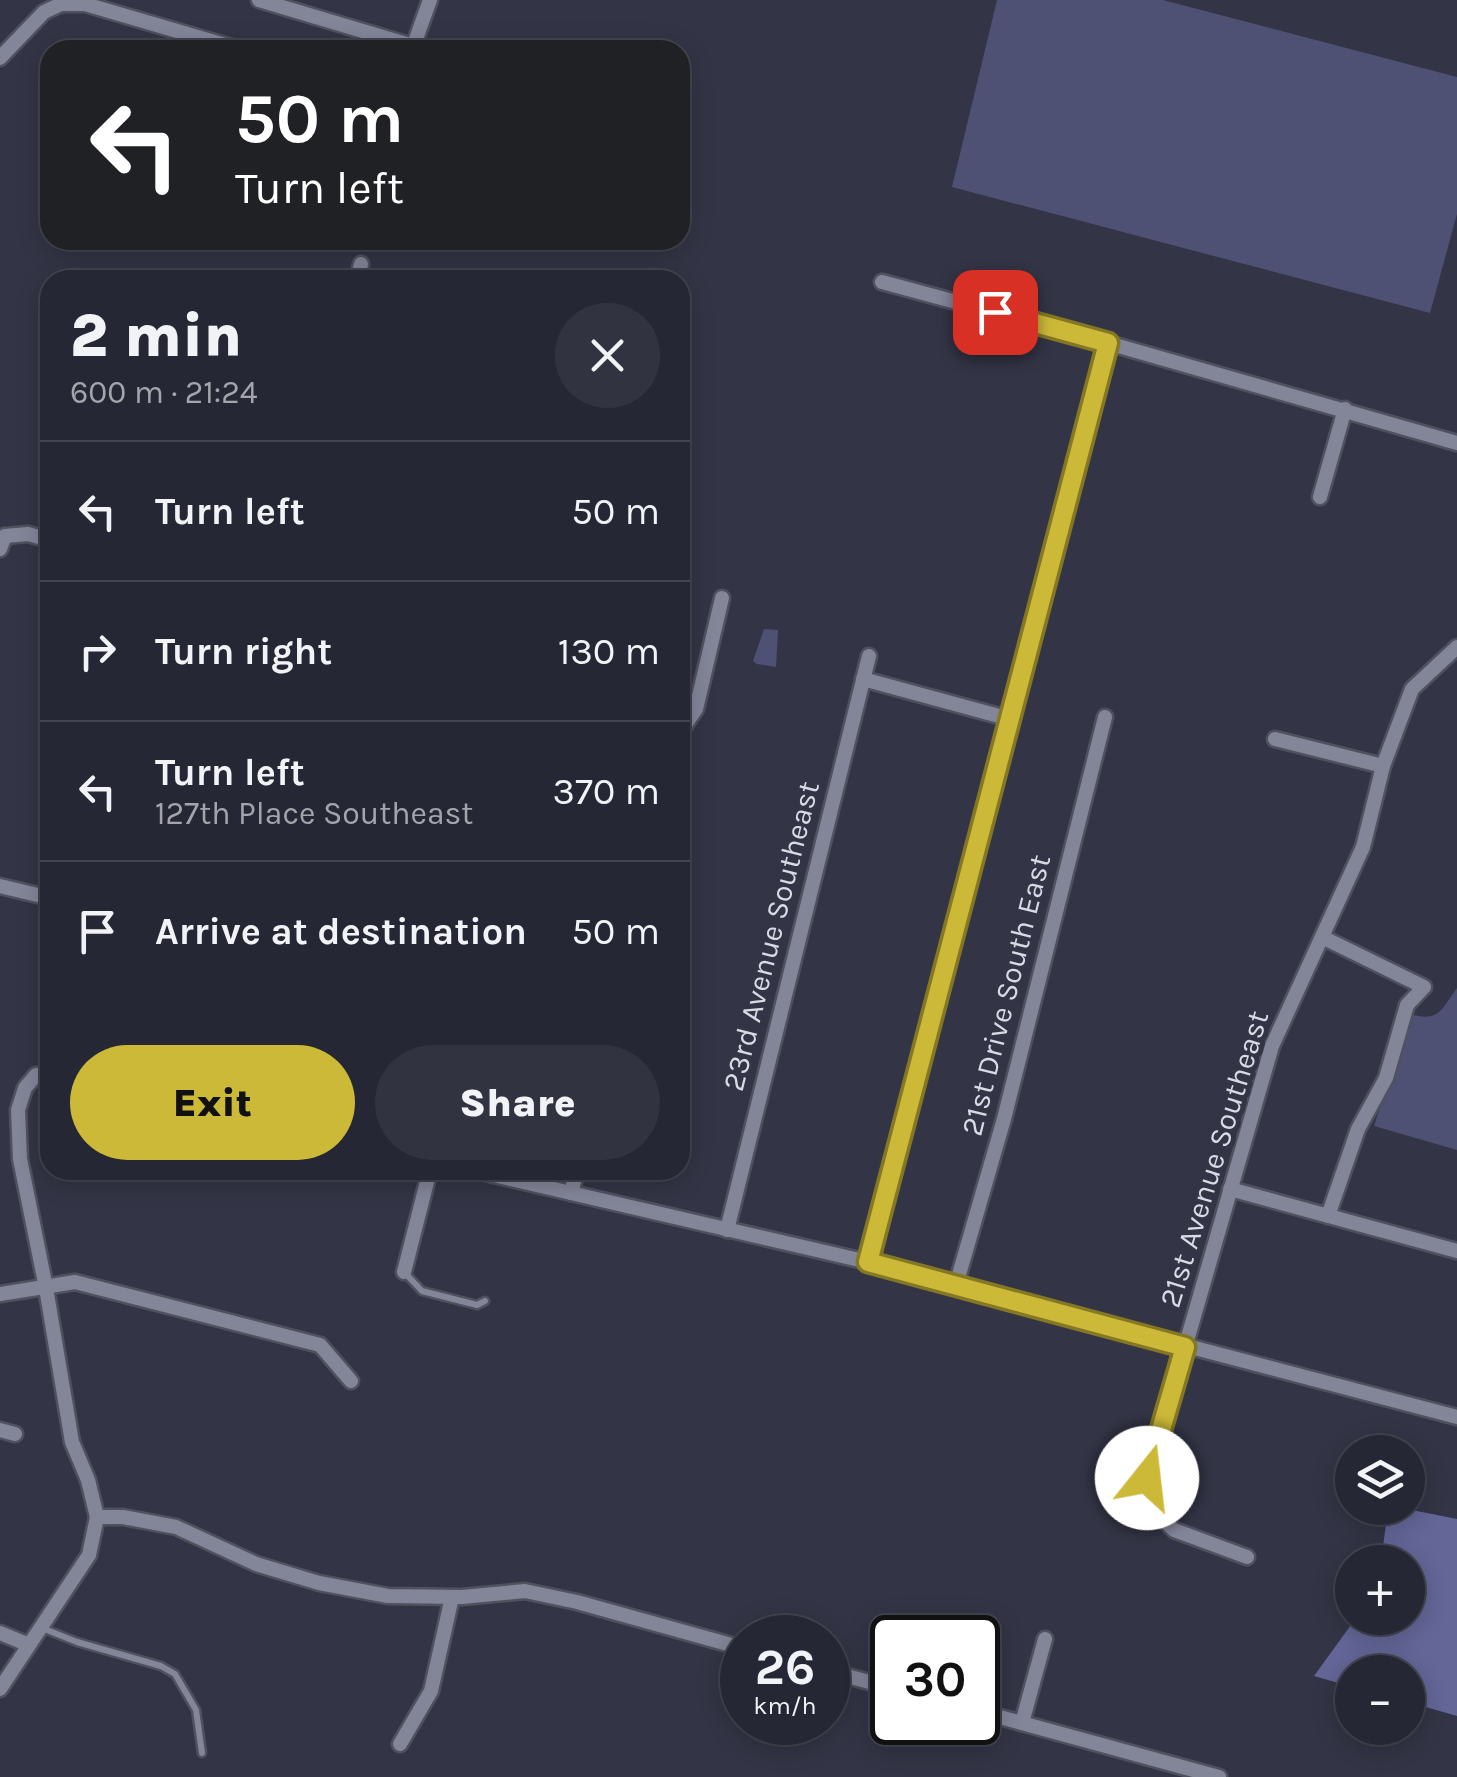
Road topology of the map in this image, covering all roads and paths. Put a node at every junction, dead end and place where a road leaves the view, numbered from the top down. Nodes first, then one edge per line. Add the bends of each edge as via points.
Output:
1 (259, 0) edge
2 (430, 0) edge
3 (208, 40) edge
4 (386, 40) edge
5 (415, 40) edge
6 (0, 58) edge
7 (361, 264) dead end
8 (360, 270) edge
9 (882, 282) dead end
10 (1108, 343) junction
11 (1345, 410) junction
12 (1457, 444) edge
13 (1320, 496) dead end
14 (40, 537) edge
15 (2, 538) edge
16 (722, 598) dead end
17 (1457, 647) edge
18 (869, 656) dead end
19 (864, 679) junction
20 (1105, 717) dead end
21 (690, 718) edge
22 (1010, 718) junction
23 (1274, 739) dead end
24 (1383, 766) junction
25 (0, 886) edge
26 (40, 896) edge
27 (1322, 937) junction
28 (40, 1075) edge
29 (427, 1180) edge
30 (515, 1180) edge
31 (574, 1180) edge
32 (1230, 1190) junction
33 (571, 1193) junction
34 (1328, 1216) junction
35 (727, 1230) junction
36 (1457, 1251) edge
37 (868, 1262) junction
38 (404, 1272) joint
39 (956, 1285) junction
40 (46, 1288) junction
41 (0, 1294) edge
42 (486, 1301) dead end
43 (1185, 1347) junction
44 (351, 1381) dead end
45 (1457, 1417) edge
46 (97, 1517) junction
47 (1247, 1557) dead end
48 (452, 1597) junction
49 (40, 1628) junction
50 (0, 1633) edge
51 (1046, 1640) dead end
52 (720, 1642) edge
53 (29, 1645) junction
54 (0, 1689) edge
55 (1000, 1717) edge
56 (1022, 1723) junction
57 (400, 1744) dead end
58 (202, 1753) dead end
59 (1219, 1777) edge

1 - 4 street
2 - 5 street
3 - 6 street via 84,4 61,4 44,12
7 - 8 street
9 - 10 street
10 - 11 street
10 - 22 street
11 - 12 street
11 - 13 street
14 - 15 street
16 - 21 street
17 - 24 street, 21st Avenue Southeast via 1412,689
18 - 19 street, 23rd Avenue Southeast
19 - 22 street
19 - 35 street, 23rd Avenue Southeast
20 - 39 street, 21st Drive South East
22 - 37 street
23 - 24 street
24 - 27 street, 21st Avenue Southeast via 1364,847
25 - 26 street
27 - 32 street, 21st Avenue Southeast via 1272,1046
27 - 34 street via 1424,987 1408,1005 1386,1078 1358,1128
28 - 40 street via 24,1088 18,1110 20,1159
29 - 38 street
30 - 33 street
31 - 33 street
32 - 34 street
32 - 43 street, 21st Avenue Southeast
33 - 35 street
34 - 36 street
35 - 37 street
37 - 39 street
38 - 42 lane via 422,1291
39 - 43 street
40 - 41 street
40 - 44 street via 75,1282 320,1345
40 - 46 street via 72,1442
43 - 45 street
43 - 47 street, 21st Avenue Southeast via 1147,1478 1151,1508 1174,1530
46 - 48 street via 176,1528 319,1583 388,1596
46 - 49 street via 89,1555
48 - 52 street via 525,1591
48 - 57 street via 431,1692
49 - 53 street
49 - 58 lane via 175,1674 196,1710
50 - 53 street
51 - 56 street
53 - 54 street
55 - 56 street
56 - 59 street

